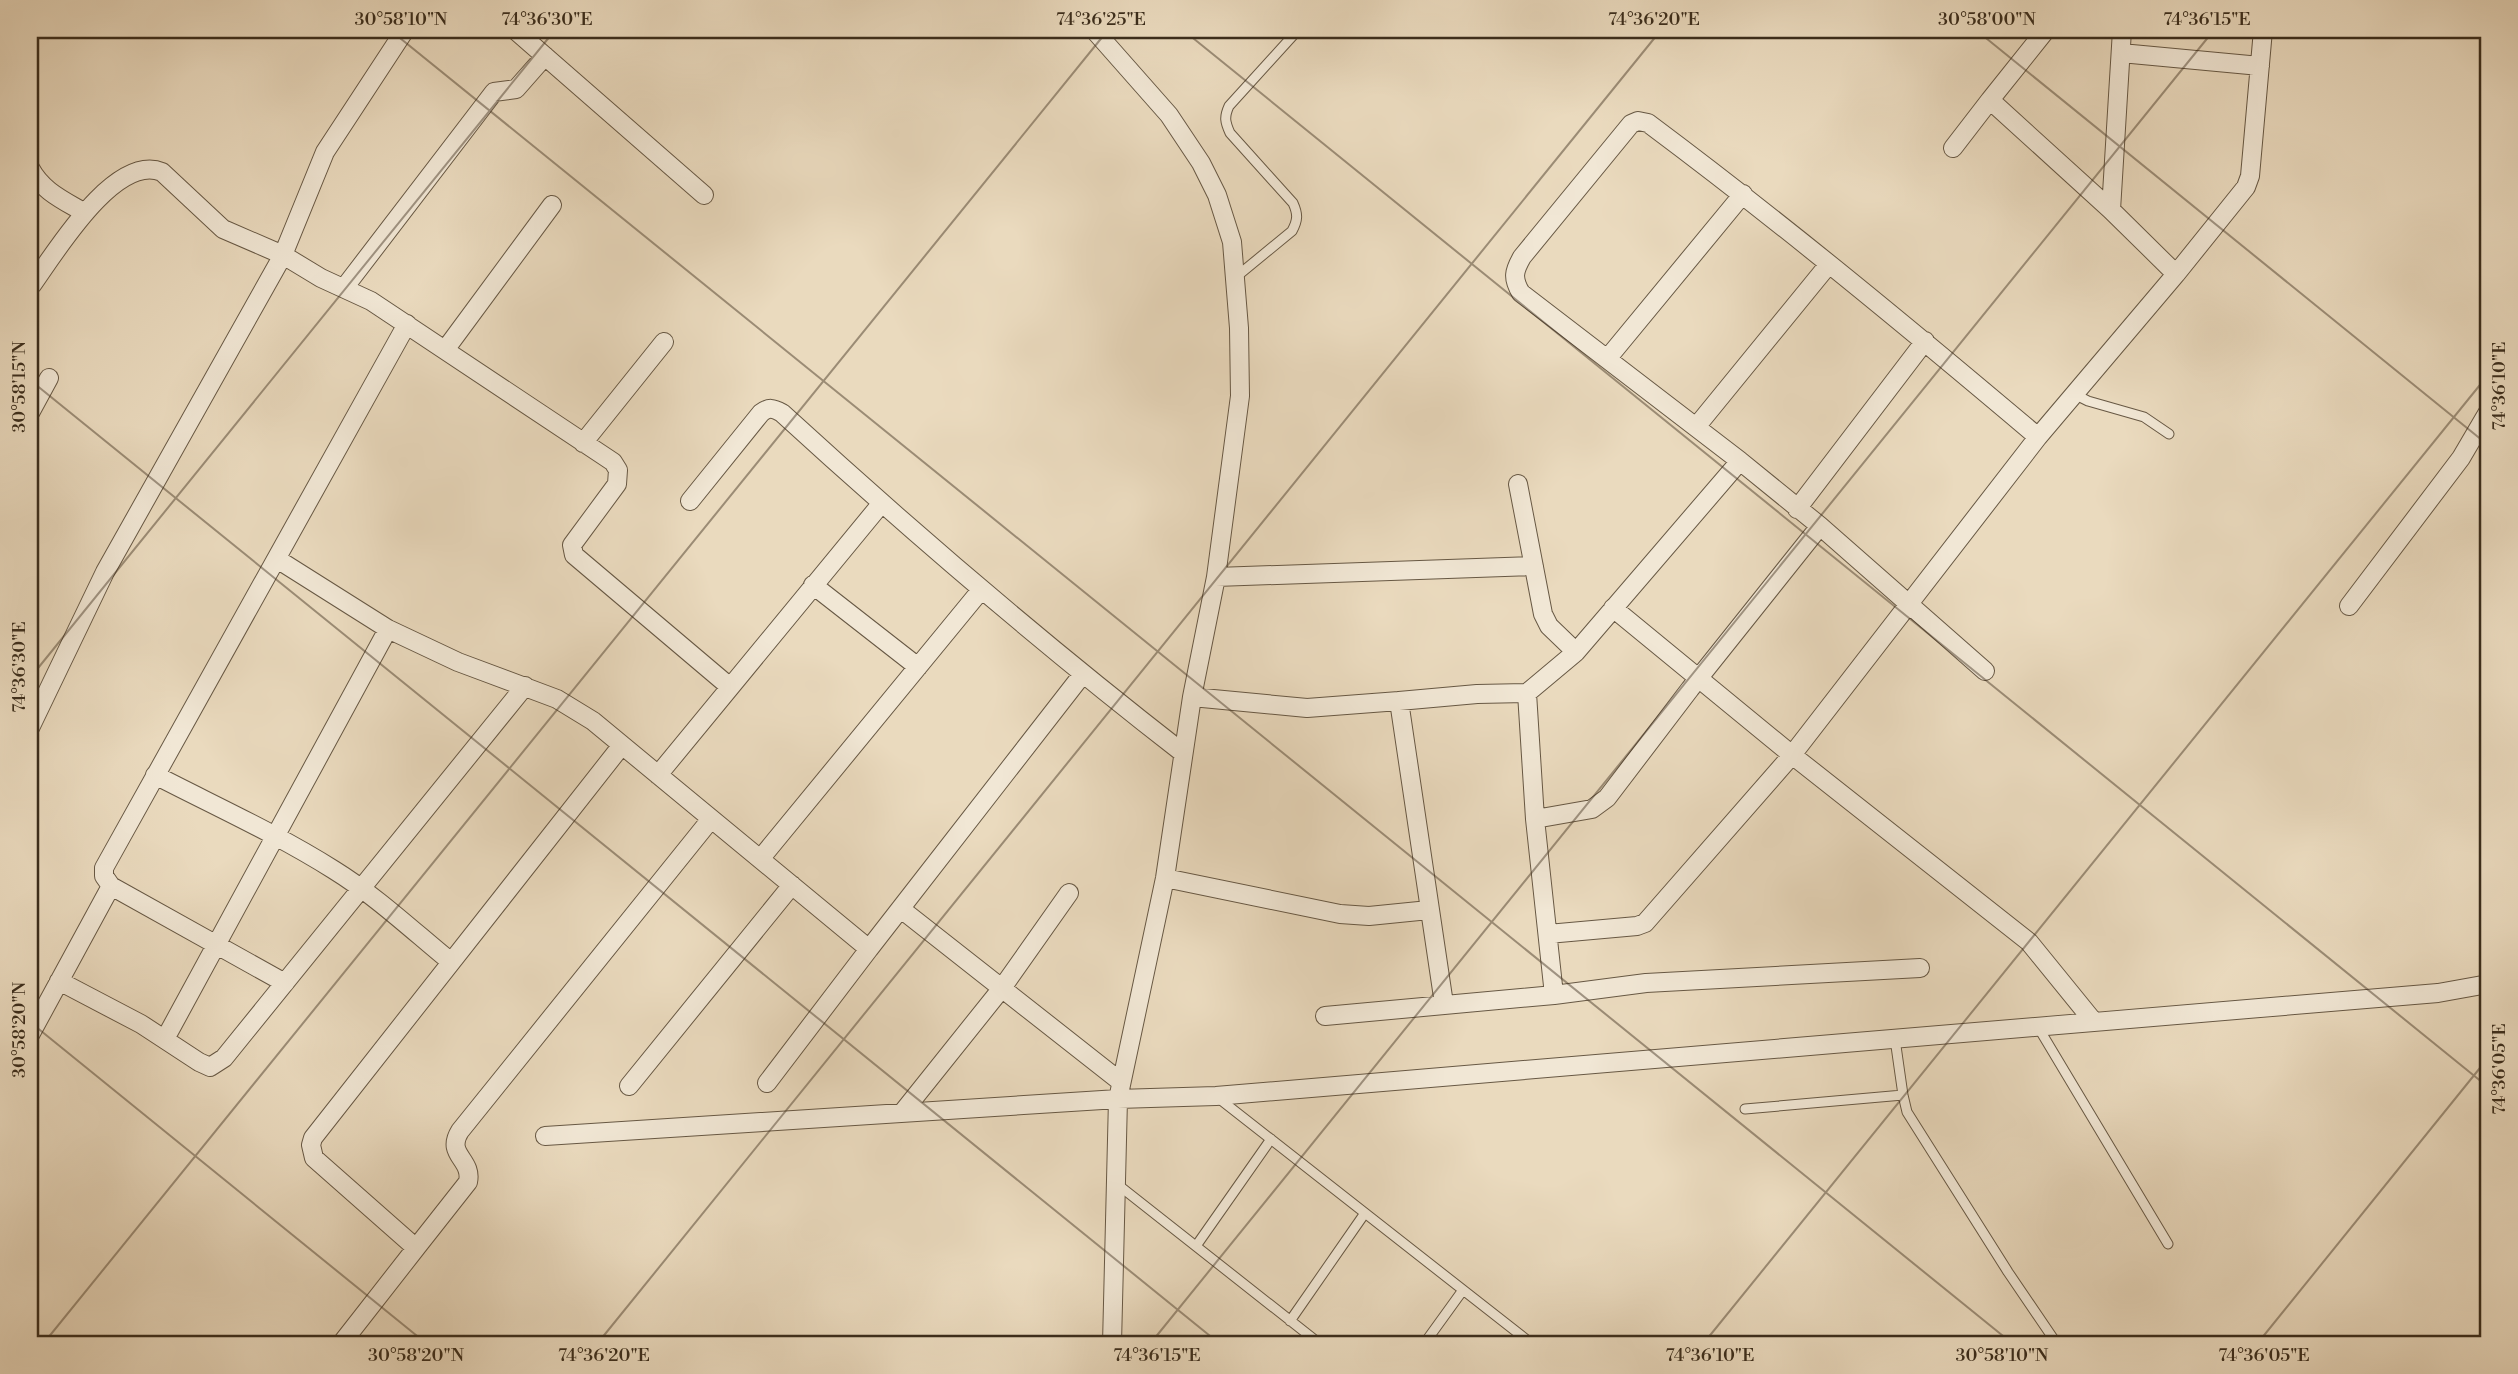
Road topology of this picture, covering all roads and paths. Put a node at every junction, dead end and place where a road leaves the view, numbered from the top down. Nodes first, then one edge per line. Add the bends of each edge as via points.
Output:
1 (405, 30) edge
2 (515, 30) edge
3 (1094, 30) edge
4 (1298, 30) edge
5 (2046, 30) edge
6 (2122, 30) edge
7 (2263, 30) edge
8 (2121, 53) junction
9 (545, 56) junction
10 (2260, 66) junction
11 (1990, 100) junction
12 (1953, 148) dead end
13 (30, 169) edge
14 (1743, 194) junction
15 (704, 195) dead end
16 (552, 205) dead end
17 (2111, 210) junction
18 (85, 213) junction
19 (283, 255) junction
20 (1829, 264) junction
21 (2176, 274) junction
22 (1235, 278) junction
23 (32, 285) dead end
24 (344, 288) junction
25 (407, 324) junction
26 (1925, 341) junction
27 (664, 342) dead end
28 (445, 350) junction
29 (1607, 359) junction
30 (50, 378) dead end
31 (2074, 394) junction
32 (2488, 412) edge
33 (30, 413) edge
34 (1696, 428) junction
35 (2169, 434) dead end
36 (2038, 437) junction
37 (583, 443) junction
38 (1740, 461) junction
39 (1518, 484) dead end
40 (690, 501) dead end
41 (881, 503) junction
42 (1797, 509) junction
43 (1820, 526) junction
44 (277, 559) junction
45 (1534, 566) junction
46 (1216, 577) junction
47 (813, 585) junction
48 (981, 590) junction
49 (1907, 604) junction
50 (2349, 606) dead end
51 (1614, 608) junction
52 (388, 629) junction
53 (1576, 652) junction
54 (918, 667) junction
55 (1985, 671) dead end
56 (1082, 675) junction
57 (1698, 679) junction
58 (525, 686) junction
59 (730, 687) junction
60 (1527, 693) junction
61 (1192, 697) junction
62 (1399, 701) junction
63 (30, 728) edge
64 (622, 745) junction
65 (1183, 753) junction
66 (1792, 755) junction
67 (155, 775) junction
68 (658, 775) junction
69 (711, 819) junction
70 (1535, 819) junction
71 (276, 837) junction
72 (761, 858) junction
73 (1165, 878) junction
74 (792, 885) junction
75 (111, 886) junction
76 (362, 889) junction
77 (1069, 893) dead end
78 (901, 909) junction
79 (1429, 910) junction
80 (1548, 934) junction
81 (217, 945) junction
82 (869, 948) junction
83 (451, 962) junction
84 (1920, 968) dead end
85 (59, 981) junction
86 (285, 983) junction
87 (2488, 984) edge
88 (1002, 988) junction
89 (1554, 995) junction
90 (1444, 1004) junction
91 (1325, 1016) dead end
92 (2094, 1022) junction
93 (2038, 1027) junction
94 (30, 1035) edge
95 (165, 1039) junction
96 (1895, 1039) junction
97 (768, 1083) dead end
98 (629, 1086) dead end
99 (1120, 1091) junction
100 (1903, 1095) junction
101 (1216, 1096) junction
102 (1745, 1109) dead end
103 (902, 1113) junction
104 (545, 1136) dead end
105 (1271, 1139) junction
106 (1116, 1183) junction
107 (1365, 1213) junction
108 (2168, 1244) dead end
109 (1196, 1247) junction
110 (416, 1248) junction
111 (1463, 1290) junction
112 (1290, 1321) junction
113 (341, 1344) edge
114 (1112, 1344) edge
115 (1320, 1344) edge
116 (1424, 1344) edge
117 (1532, 1344) edge
118 (2057, 1344) edge

1 - 19 street via 325,152
2 - 9 street
3 - 22 street via 1169,115 1201,163 1232,242
4 - 22 lane via 1225,114 1230,133 1297,212 1292,231
5 - 11 street
6 - 8 street
7 - 10 street
8 - 10 street
8 - 17 street
9 - 15 street
9 - 24 street via 516,89 494,92
10 - 21 street via 2246,187
11 - 12 street
11 - 17 street
13 - 18 street via 48,192
14 - 20 street
14 - 29 street
14 - 29 street via 1648,122 1630,124 1514,271 1521,293
16 - 28 street
17 - 21 street
18 - 19 street via 130,174 153,169 162,172 223,229
18 - 23 street
19 - 24 street
19 - 63 street via 105,572
20 - 26 street
20 - 34 street
21 - 31 street
22 - 46 street via 1240,396
24 - 25 street
25 - 28 street
25 - 44 street
26 - 36 street
26 - 42 street
27 - 37 street
28 - 37 street
29 - 34 street
30 - 33 street
31 - 35 lane via 2144,417
31 - 36 street
32 - 50 street via 2461,458
34 - 38 street
36 - 49 street
37 - 59 street via 613,462 619,478 572,545 574,555
38 - 42 street
38 - 51 street
39 - 45 street
40 - 41 street via 761,413 774,409
41 - 47 street
41 - 48 street
42 - 43 street
43 - 49 street
43 - 57 street
44 - 52 street
44 - 67 street
45 - 46 street
45 - 53 street via 1542,614
46 - 61 street
47 - 54 street
47 - 59 street
48 - 54 street
48 - 56 street
49 - 55 street
49 - 66 street
51 - 53 street
51 - 57 street
52 - 58 street via 458,662
52 - 71 street
53 - 60 street
54 - 72 street
56 - 65 street
56 - 78 street
57 - 66 street
57 - 70 street via 1600,805
58 - 64 street via 576,710
58 - 76 street
59 - 68 street
60 - 62 street
60 - 70 street
61 - 62 street via 1307,708
61 - 65 street
62 - 79 street
64 - 68 street
64 - 83 street
65 - 73 street
66 - 80 street via 1645,923
66 - 92 street via 2029,942
67 - 71 street
67 - 75 street via 107,860 104,876
68 - 69 street
69 - 72 street
69 - 110 street via 460,1131 455,1144 468,1171 468,1182
70 - 80 street
71 - 76 street
71 - 81 street
72 - 74 street
73 - 79 street via 1340,914
73 - 99 street
74 - 82 street
74 - 98 street
75 - 81 street
75 - 85 street
76 - 83 street
76 - 86 street
77 - 88 street
78 - 82 street
78 - 88 street
79 - 90 street
80 - 89 street
81 - 86 street
81 - 95 street
82 - 97 street
83 - 110 street via 311,1145 314,1158
84 - 89 street via 1647,983
85 - 94 street
85 - 95 street
86 - 95 street via 217,1064 199,1062
87 - 92 street via 2438,993
88 - 99 street
88 - 103 street
89 - 90 street
90 - 91 street
92 - 93 street
93 - 96 street
93 - 108 lane
96 - 100 lane
96 - 101 street
99 - 101 street
99 - 103 street
99 - 106 street
100 - 102 lane
100 - 118 lane via 1907,1112
101 - 105 lane
103 - 104 street
105 - 107 lane
105 - 109 lane
106 - 109 lane
106 - 114 street
107 - 111 lane
107 - 112 lane
109 - 112 lane
110 - 113 street
111 - 116 lane
111 - 117 lane
112 - 115 lane

